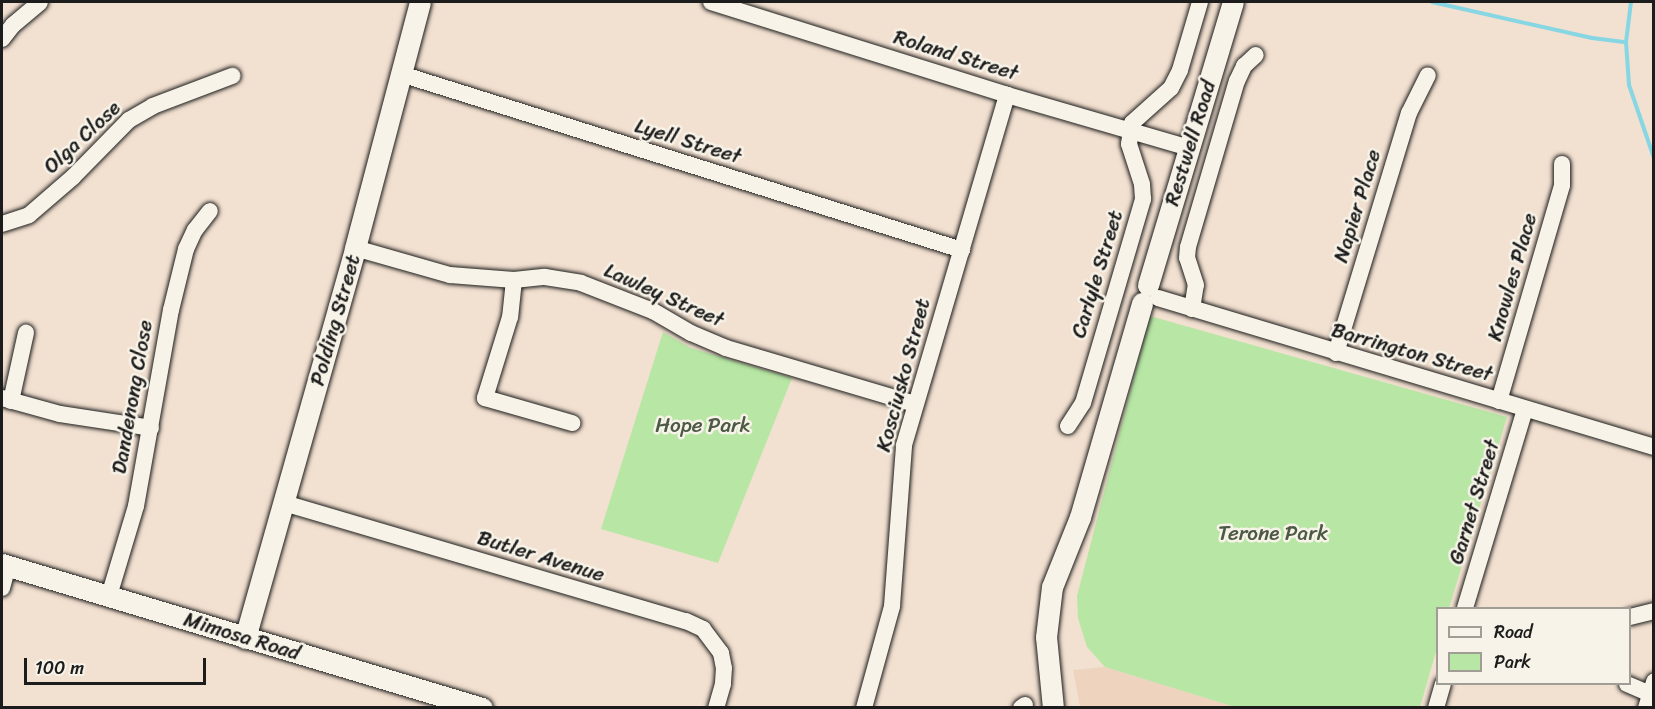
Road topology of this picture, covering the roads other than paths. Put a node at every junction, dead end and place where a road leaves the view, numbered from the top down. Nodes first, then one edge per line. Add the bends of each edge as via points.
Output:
1 (40, 2) edge
2 (420, 2) edge
3 (711, 2) edge
4 (1200, 2) edge
5 (1233, 2) edge
6 (7, 21) edge
7 (2, 39) edge
8 (1256, 55) dead end
9 (401, 74) junction
10 (1428, 75) dead end
11 (232, 76) dead end
12 (1007, 95) junction
13 (1129, 131) junction
14 (1189, 148) junction
15 (1562, 164) dead end
16 (210, 211) dead end
17 (2, 224) edge
18 (355, 248) junction
19 (962, 250) junction
20 (514, 280) junction
21 (1150, 295) junction
22 (1192, 309) junction
23 (26, 333) dead end
24 (1336, 353) junction
25 (6, 400) edge
26 (1499, 401) junction
27 (915, 404) junction
28 (1525, 409) junction
29 (572, 423) dead end
30 (1068, 426) dead end
31 (151, 428) junction
32 (1653, 447) edge
33 (284, 503) junction
34 (1068, 551) junction
35 (5, 565) edge
36 (2, 588) edge
37 (109, 596) junction
38 (1466, 607) edge
39 (1653, 611) edge
40 (1631, 616) edge
41 (245, 638) junction
42 (1443, 685) edge
43 (1629, 685) edge
44 (1650, 694) edge
45 (482, 708) edge
46 (716, 708) edge
47 (864, 708) edge
48 (1053, 708) edge
49 (1068, 708) edge
50 (1436, 708) edge

1 - 6 street
2 - 9 main road, Polding Street
3 - 12 street, Roland Street
4 - 13 street via 1176,80 1167,94 1134,119
5 - 14 main road, Restwell Road
6 - 7 street
8 - 22 street via 1244,66 1237,81 1188,247 1187,258 1196,285
9 - 18 main road, Polding Street
9 - 19 street, Lyell Street
10 - 24 street, Napier Place via 1409,112
11 - 17 street, Olga Close via 153,106 129,120 29,215
12 - 13 street, Roland Street
12 - 19 street, Kosciusko Street
13 - 14 street, Roland Street
13 - 30 street, Carlyle Street via 1143,199 1083,403
14 - 21 main road, Restwell Road
15 - 26 street, Knowles Place via 1562,185
16 - 31 street, Dandenong Close via 186,249 171,310
18 - 20 street, Lawley Street via 450,274
18 - 33 main road, Polding Street
19 - 27 street, Kosciusko Street
20 - 27 street, Lawley Street via 545,277 581,283 653,311 726,348
20 - 29 street via 510,317 485,398
21 - 22 street, Barrington Street
21 - 34 main road, Restwell Road
22 - 24 street, Barrington Street
23 - 25 street
24 - 26 street, Barrington Street
25 - 31 street via 60,414
26 - 28 street, Barrington Street
27 - 47 street, Kosciusko Street via 901,469 892,606
28 - 32 street, Barrington Street
28 - 38 street, Garnet Street
31 - 37 street, Dandenong Close via 136,506
33 - 41 main road, Polding Street
33 - 46 street, Butler Avenue via 703,629 718,647 724,668
34 - 48 main road, Restwell Road via 1058,566 1048,612 1048,670
34 - 49 main road, Restwell Road via 1057,636 1059,669
35 - 36 street
35 - 37 main road, Mimosa Road
37 - 41 main road, Mimosa Road
39 - 40 street
41 - 45 main road, Mimosa Road
42 - 50 street
43 - 44 street

